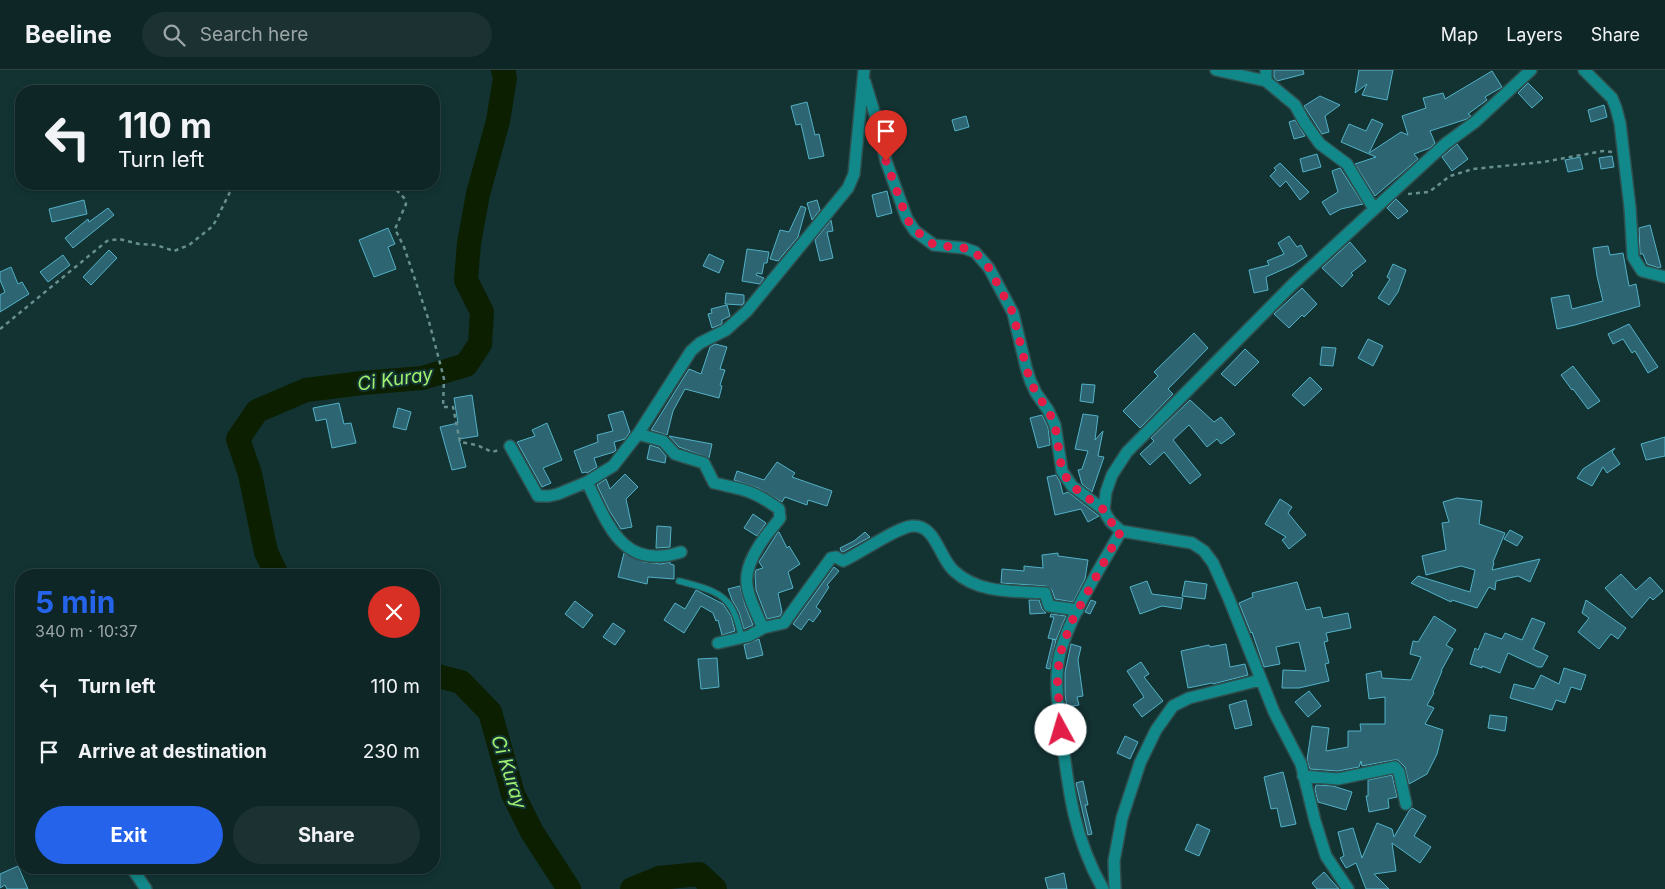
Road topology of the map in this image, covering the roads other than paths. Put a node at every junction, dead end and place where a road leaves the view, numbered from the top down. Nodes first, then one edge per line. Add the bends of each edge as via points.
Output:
1 (1216, 70) edge
2 (1531, 70) edge
3 (1584, 70) edge
4 (864, 73) edge
5 (1266, 75) edge
6 (1374, 209) junction
7 (1665, 277) edge
8 (638, 434) junction
9 (510, 446) road end
10 (587, 482) junction
11 (1104, 510) junction
12 (1121, 531) junction
13 (680, 552) dead end
14 (679, 581) dead end
15 (1078, 610) junction
16 (763, 628) junction
17 (742, 638) junction
18 (718, 643) dead end
19 (1260, 680) junction
20 (1303, 776) junction
21 (1406, 804) dead end
22 (136, 874) edge
23 (146, 889) edge
24 (1103, 889) edge
25 (1115, 889) edge
26 (1348, 889) edge

1 - 5 street
2 - 6 street
3 - 7 street via 1612,98 1620,123 1633,257 1642,271
4 - 8 street via 854,174 848,188 747,311 726,330 691,351
4 - 11 street via 886,161 907,219 934,245 975,252 989,268 1013,313 1030,380 1055,425 1062,471 1072,486
5 - 6 street via 1295,105 1304,124 1320,144 1347,164
6 - 11 street via 1293,284 1127,452 1112,474
8 - 10 street via 613,466
8 - 16 street via 663,441 675,454 704,463 714,483 748,490 779,509 780,518 746,571 746,586
9 - 10 street via 538,496 558,494
10 - 13 street via 614,535 626,546 655,556
11 - 12 street
12 - 15 street
12 - 19 street via 1179,539 1204,551 1225,590
14 - 17 lane via 704,588 722,598 733,609
15 - 16 street via 1050,607 1045,593 994,590 965,580 951,569 928,530 915,526 899,530 843,561 831,558 784,623
15 - 24 street via 1060,656 1058,701 1076,825 1086,856
16 - 17 street
17 - 18 street
19 - 20 street via 1296,753
19 - 25 street via 1188,698 1172,706 1140,763 1122,818 1114,862
20 - 21 street via 1338,779 1395,767
20 - 26 street via 1326,856
22 - 23 street

